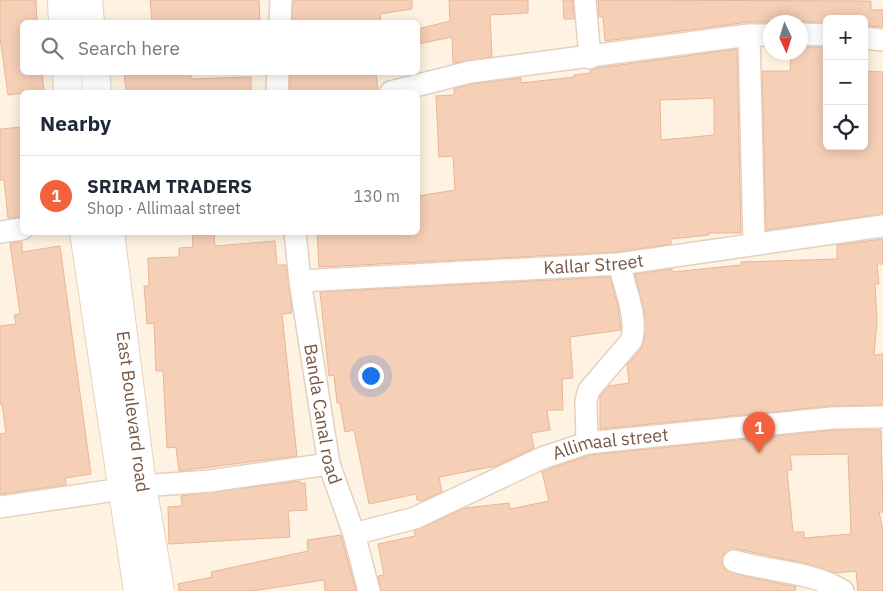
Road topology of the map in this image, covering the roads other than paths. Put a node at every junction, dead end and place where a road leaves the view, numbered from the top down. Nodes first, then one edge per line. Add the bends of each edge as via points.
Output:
1 (62, 0) edge
2 (88, 0) edge
3 (281, 0) edge
4 (585, 0) edge
5 (63, 20) edge
6 (90, 20) edge
7 (280, 20) edge
8 (808, 34) edge
9 (750, 35) junction
10 (763, 35) edge
11 (823, 35) edge
12 (868, 38) edge
13 (883, 40) edge
14 (590, 58) junction
15 (67, 75) edge
16 (95, 75) edge
17 (278, 75) edge
18 (68, 90) edge
19 (97, 90) edge
20 (277, 90) edge
21 (399, 90) edge
22 (883, 226) edge
23 (20, 229) edge
24 (0, 232) edge
25 (85, 235) edge
26 (110, 235) edge
27 (295, 235) edge
28 (754, 243) junction
29 (619, 264) junction
30 (300, 281) junction
31 (883, 417) edge
32 (587, 443) junction
33 (329, 464) junction
34 (131, 488) junction
35 (0, 506) edge
36 (354, 534) junction
37 (734, 561) dead end
38 (138, 591) edge
39 (160, 591) edge
40 (369, 591) edge
41 (843, 591) edge

1 - 5 main road
2 - 6 main road
3 - 7 street
4 - 14 street
8 - 11 street
9 - 10 street
9 - 14 street
9 - 28 street
12 - 13 street
14 - 21 street via 470,72
15 - 18 main road
16 - 19 main road
17 - 20 street
22 - 28 street, Kallar Street
23 - 24 street
25 - 34 main road
26 - 34 main road, East Boulevard road
27 - 30 street, Banda Canal road
28 - 29 street, Kallar Street
29 - 30 street, Kallar Street
29 - 32 street via 634,333 590,390 586,401
30 - 33 street, Banda Canal road
31 - 32 street, Allimaal street via 833,418
32 - 36 street, Allimaal street via 542,458 415,518
33 - 34 street via 210,481
33 - 36 street, Banda Canal road
34 - 35 street
34 - 38 main road
34 - 39 main road, East Boulevard road
36 - 40 street, Banda Canal road
37 - 41 street via 786,571

